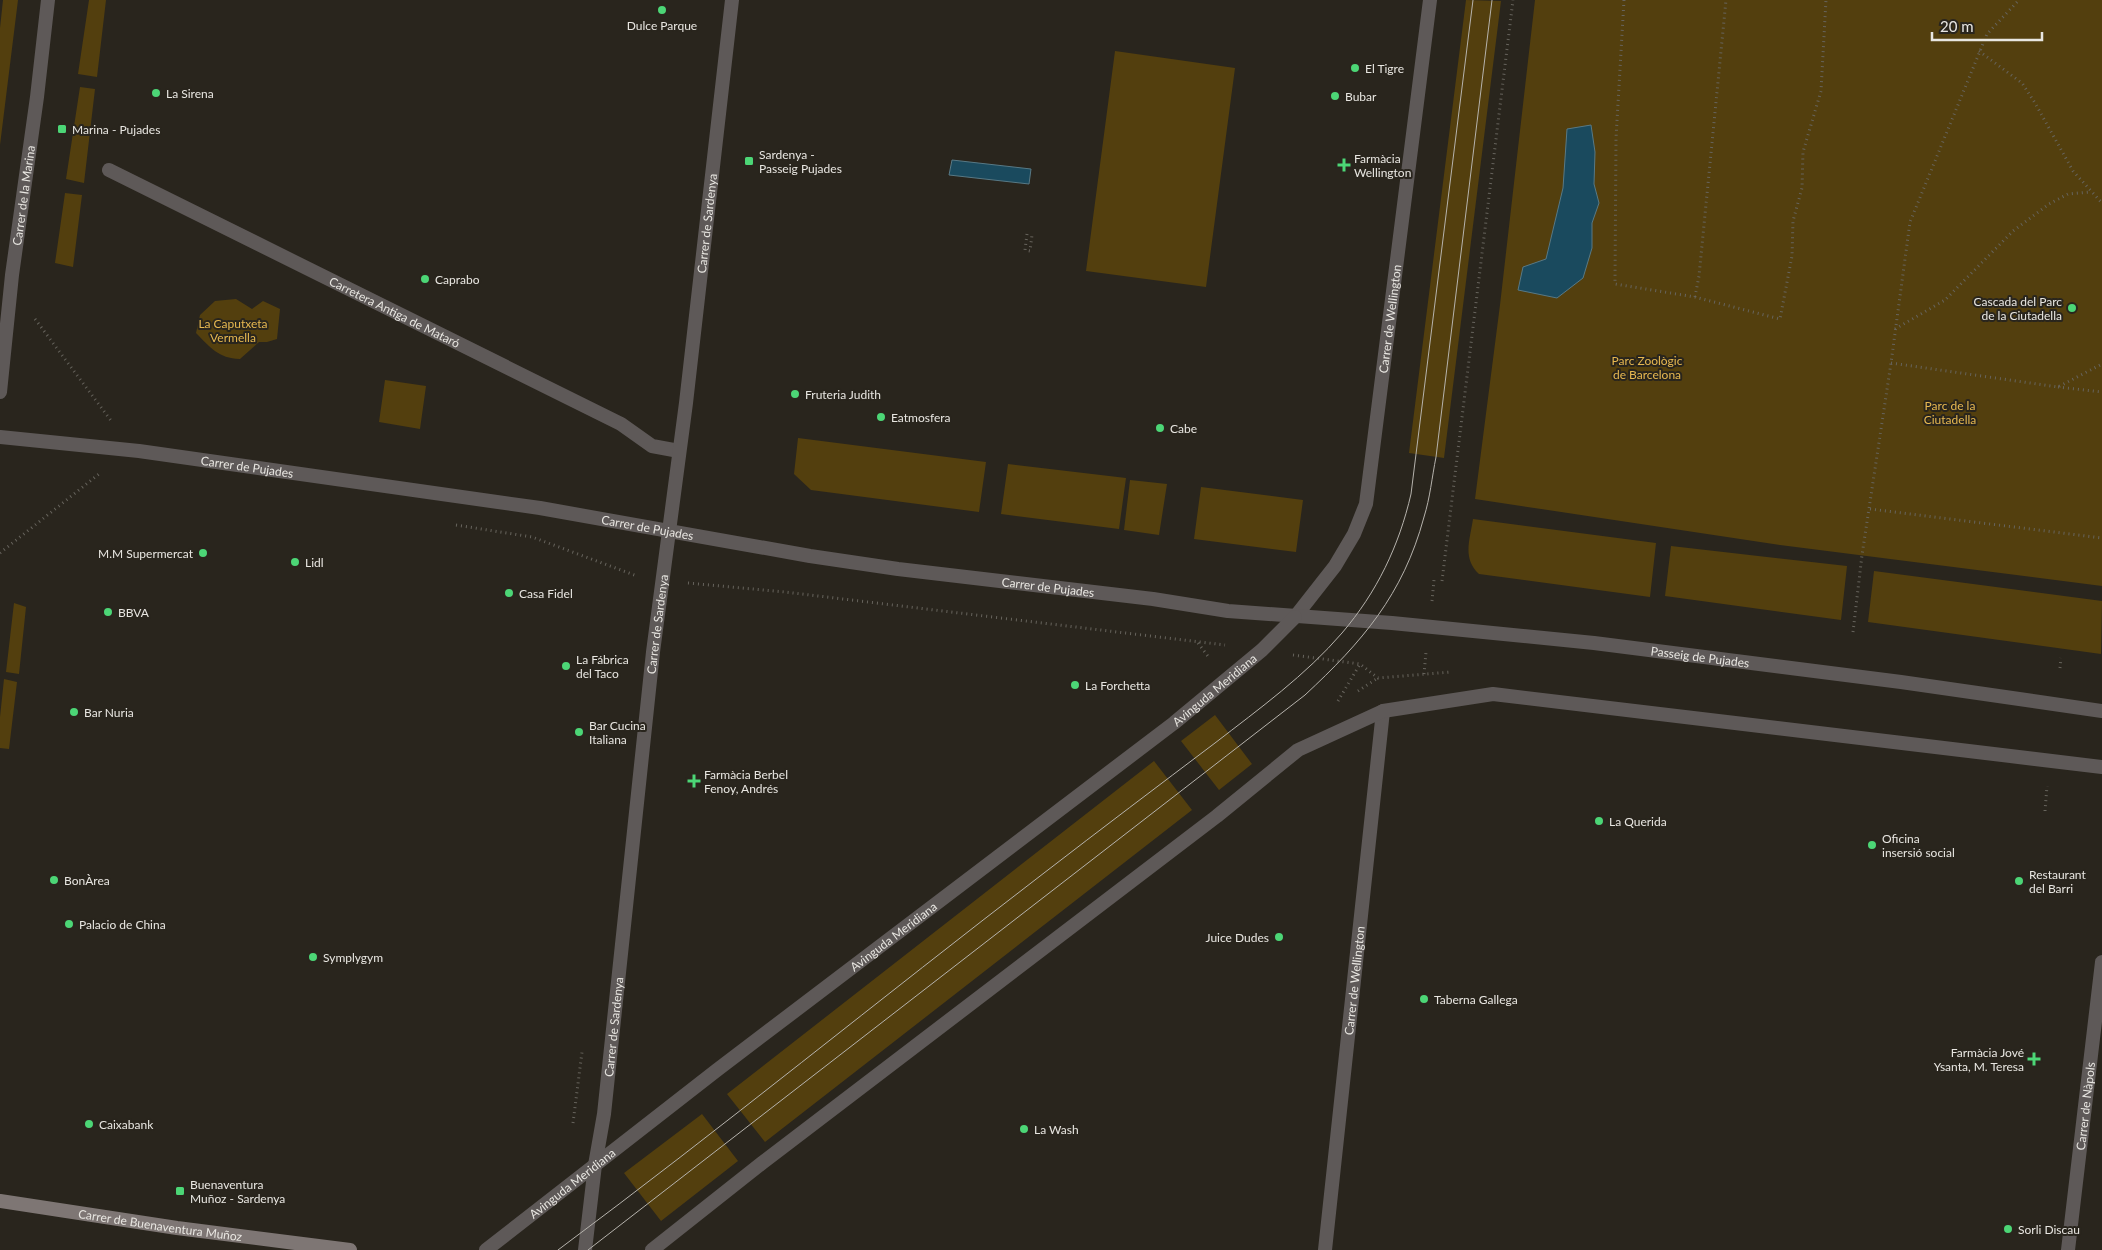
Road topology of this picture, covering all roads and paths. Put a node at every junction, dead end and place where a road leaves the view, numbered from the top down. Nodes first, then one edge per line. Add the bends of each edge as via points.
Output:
1 (48, 0) edge
2 (732, 0) edge
3 (1430, 0) edge
4 (1513, 0) edge
5 (1624, 0) edge
6 (1726, 0) edge
7 (1826, 0) edge
8 (2019, 0) edge
9 (1979, 51) junction
10 (109, 170) dead end
11 (2090, 192) junction
12 (2102, 203) edge
13 (1027, 234) dead end
14 (1032, 235) dead end
15 (1695, 297) junction
16 (30, 314) dead end
17 (1895, 329) junction
18 (1891, 363) junction
19 (2102, 364) edge
20 (2058, 387) junction
21 (0, 392) edge
22 (2102, 392) edge
23 (114, 425) dead end
24 (0, 437) edge
25 (679, 451) junction
26 (108, 474) dead end
27 (1870, 509) junction
28 (668, 531) junction
29 (532, 537) dead end
30 (2102, 538) edge
31 (0, 553) edge
32 (1434, 580) dead end
33 (662, 581) junction
34 (1442, 581) dead end
35 (1432, 593) dead end
36 (1295, 617) junction
37 (1853, 632) dead end
38 (1198, 643) junction
39 (1206, 643) dead end
40 (1426, 650) dead end
41 (1289, 654) dead end
42 (2061, 658) dead end
43 (1213, 663) dead end
44 (1360, 664) junction
45 (2060, 668) dead end
46 (1448, 672) dead end
47 (1424, 674) junction
48 (1333, 708) dead end
49 (1383, 711) junction
50 (2102, 711) edge
51 (2102, 767) edge
52 (2048, 778) dead end
53 (2044, 811) dead end
54 (2102, 962) edge
55 (595, 1165) junction
56 (0, 1201) edge
57 (350, 1250) edge
58 (486, 1250) edge
59 (584, 1250) edge
60 (652, 1250) edge
61 (1326, 1250) edge
62 (2068, 1250) edge

1 - 21 street, Carrer de la Marina
2 - 25 street, Carrer de Sardenya
3 - 36 street, Carrer de Wellington via 1366,504 1336,566
4 - 34 path
5 - 15 path via 1616,138 1615,284
6 - 15 path
7 - 15 path via 1821,91 1803,152 1802,188 1793,221 1792,256 1780,319
8 - 9 path via 1986,34
9 - 11 path via 2022,83 2073,171
9 - 17 path via 1910,222
10 - 25 street, Carretera Antiga de Mataró via 621,424 652,446
11 - 12 path
11 - 17 path via 2068,194 2033,215 1946,300
13 - 14 path via 1025,250 1030,251
16 - 23 path
17 - 18 path
18 - 20 path
18 - 27 path
19 - 20 path
20 - 22 path
24 - 28 street, Carrer de Pujades via 139,451 540,508
25 - 28 street, Carrer de Sardenya
26 - 31 path via 100,473
27 - 30 path
27 - 37 path
28 - 33 street, Carrer de Sardenya
28 - 36 street, Carrer de Pujades via 898,569
29 - 33 path via 636,576
32 - 35 path
33 - 38 path via 786,592
33 - 55 street, Carrer de Sardenya via 604,1114
36 - 50 street, Passeig de Pujades via 1392,623 1594,644
36 - 55 street, Avinguda Meridiana via 1262,650 1174,723
38 - 39 path
38 - 43 path, Avinguda Meridiana
40 - 47 path
41 - 44 path
42 - 45 path
44 - 47 path via 1378,678
44 - 48 path
46 - 47 path
49 - 51 street via 1493,694
49 - 60 street via 1298,750 1217,816
49 - 61 street, Carrer de Wellington
52 - 53 path
54 - 62 street, Carrer de Nàpols
55 - 58 street, Avinguda Meridiana
55 - 59 street, Carrer de Sardenya
56 - 57 main road, Carrer de Buenaventura Muñoz

